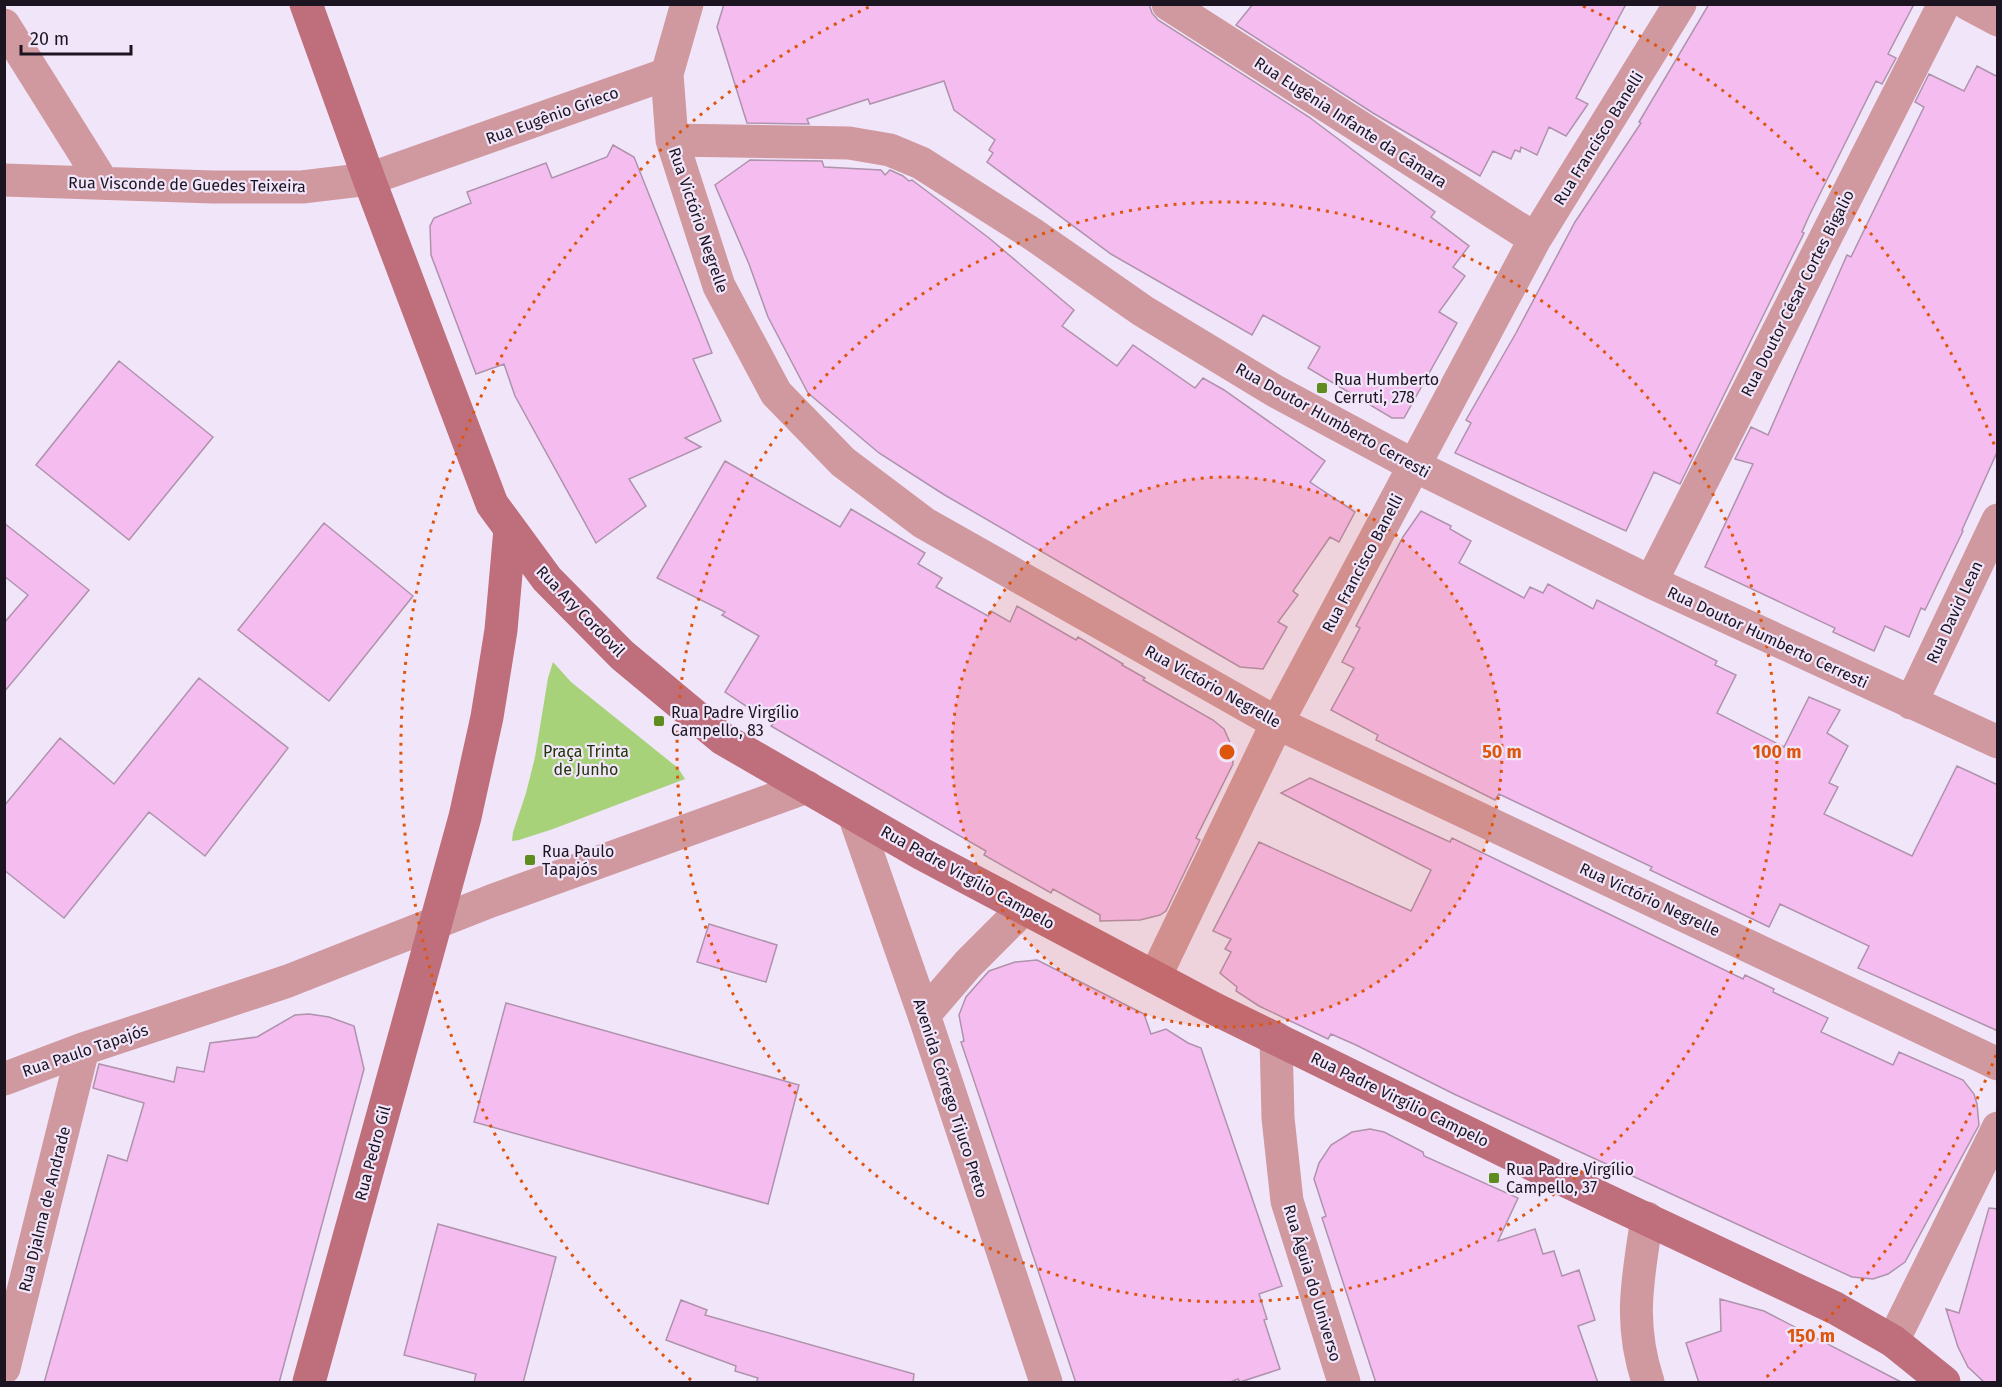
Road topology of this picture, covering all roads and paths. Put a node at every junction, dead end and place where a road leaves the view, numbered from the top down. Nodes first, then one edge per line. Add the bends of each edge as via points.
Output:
1 (306, 4) edge
2 (687, 4) edge
3 (1168, 4) edge
4 (1680, 4) edge
5 (1944, 4) edge
6 (4, 25) edge
7 (667, 74) junction
8 (672, 140) junction
9 (369, 179) junction
10 (4, 180) edge
11 (103, 183) junction
12 (1535, 239) junction
13 (1413, 465) junction
14 (1998, 520) edge
15 (510, 529) junction
16 (1651, 582) junction
17 (1911, 703) junction
18 (1277, 723) junction
19 (1998, 742) edge
20 (807, 787) junction
21 (854, 815) junction
22 (1024, 908) junction
23 (435, 923) junction
24 (1155, 977) junction
25 (924, 1015) junction
26 (1276, 1038) junction
27 (83, 1049) junction
28 (1998, 1064) edge
29 (4, 1079) edge
30 (1998, 1128) edge
31 (1647, 1218) junction
32 (1893, 1341) junction
33 (4, 1368) edge
34 (309, 1383) edge
35 (1046, 1383) edge
36 (1344, 1383) edge
37 (1648, 1383) edge
38 (1944, 1383) edge

1 - 9 street
2 - 7 street
3 - 12 street, Rua Eugênia Infante da Câmara
4 - 12 street, Rua Francisco Banelli
5 - 16 street, Rua Doutor César Cortes Bigalio
6 - 11 street
7 - 8 street, Rua Victório Negrelle
7 - 9 street, Rua Eugênio Grieco
8 - 13 street, Rua Doutor Humberto Cerresti via 849,143 890,150 921,163 1153,317 1275,391
8 - 18 street, Rua Victório Negrelle via 719,286 734,315 776,393 843,462 924,523
9 - 11 street, Rua Visconde de Guedes Teixeira via 302,187
9 - 15 street, Rua Ary Cordovil via 468,446 492,504
10 - 11 street, Rua Visconde de Guedes Teixeira
12 - 13 street, Rua Francisco Banelli
13 - 16 street, Rua Doutor Humberto Cerresti
13 - 18 street, Rua Francisco Banelli
14 - 17 street, Rua David Lean
15 - 20 street, Rua Ary Cordovil via 547,579 622,655 723,738
15 - 23 street via 501,630 487,717 465,817
16 - 17 street, Rua Doutor Humberto Cerresti
17 - 19 street, Rua Doutor Humberto Cerresti
18 - 24 street, Rua Francisco Banelli
18 - 28 street, Rua Victório Negrelle
20 - 21 street, Rua Ary Cordovil
20 - 23 street, Rua Paulo Tapajós
21 - 22 street, Rua Padre Virgílio Campelo
21 - 25 street, Avenida Córrego Tijuco Preto
22 - 24 street, Rua Padre Virgílio Campelo
22 - 25 street
23 - 27 street, Rua Paulo Tapajós via 288,981
23 - 34 street, Rua Pedro Gil
24 - 26 street, Rua Padre Virgílio Campelo
25 - 35 street, Avenida Córrego Tijuco Preto
26 - 31 street, Rua Padre Virgílio Campelo
26 - 36 street, Rua Águia do Universo via 1278,1118 1287,1201
27 - 29 street, Rua Paulo Tapajós
27 - 33 street, Rua Djalma de Andrade
30 - 32 street
31 - 32 street, Rua Padre Virgílio Campelo via 1835,1308
31 - 37 street via 1635,1293 1636,1333
32 - 38 street, Rua Padre Virgílio Campelo

